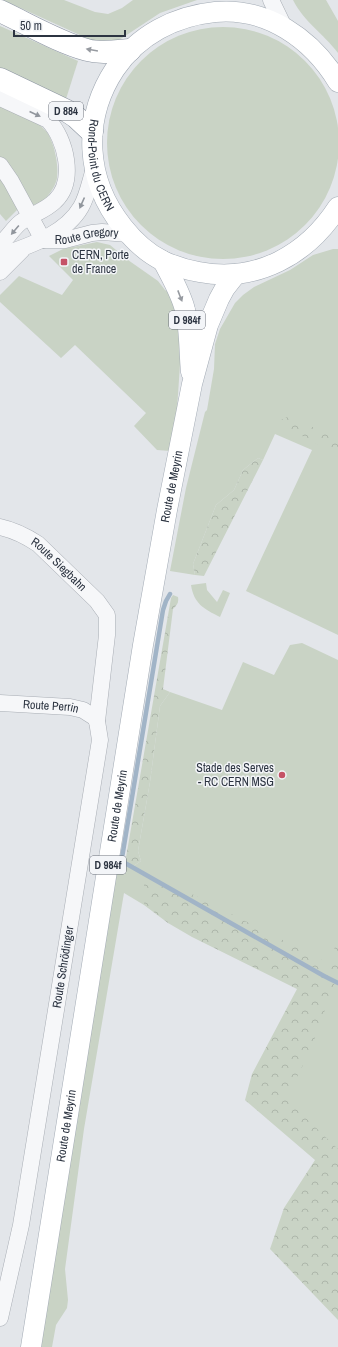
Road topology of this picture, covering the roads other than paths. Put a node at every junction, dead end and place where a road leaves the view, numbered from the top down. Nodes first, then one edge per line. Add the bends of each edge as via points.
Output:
1 (271, 0) edge
2 (229, 6) edge
3 (0, 11) edge
4 (284, 27) junction
5 (130, 50) junction
6 (0, 79) edge
7 (338, 82) edge
8 (0, 98) edge
9 (92, 132) junction
10 (0, 165) edge
11 (94, 166) junction
12 (338, 207) edge
13 (30, 216) junction
14 (129, 234) junction
15 (338, 235) edge
16 (313, 239) junction
17 (43, 240) junction
18 (0, 244) edge
19 (26, 246) junction
20 (0, 256) edge
21 (163, 261) junction
22 (0, 272) edge
23 (236, 274) junction
24 (192, 384) junction
25 (0, 527) edge
26 (107, 615) joint
27 (0, 703) edge
28 (97, 721) junction
29 (0, 1318) edge
30 (31, 1347) edge

1 - 4 street
2 - 4 main road, Rond-Point du CERN
2 - 5 main road, Rond-Point du CERN via 172,23 150,34
5 -> 3 highway via 88,50 64,42
4 - 7 main road, Rond-Point du CERN via 320,56
5 - 9 main road, Rond-Point du CERN via 105,86
6 - 9 highway, D 884 via 67,111
8 -> 13 street via 48,120 58,133 64,151 64,189 47,208
9 - 11 main road, Rond-Point du CERN
10 - 13 street
11 - 14 main road, Rond-Point du CERN via 111,211
11 -> 17 street, Route Gregory via 80,209
12 - 16 main road, Rond-Point du CERN
13 - 17 street
13 -> 18 street
14 - 17 street, Route Gregory via 102,232 65,240
14 - 21 main road, Rond-Point du CERN
15 - 16 main road
16 - 23 main road, Rond-Point du CERN via 276,263
17 - 19 street, Route Gregory
19 - 20 street, Route Gregory
19 - 22 street, Route Gregory
21 - 23 main road, Rond-Point du CERN via 201,273
21 -> 24 main road, Route de Meyrin / D 984f via 185,310
23 - 24 main road, Route de Meyrin / D 984f via 213,311
24 - 30 main road, Route de Meyrin / D 984f via 143,645
25 - 26 street, Route Siegbahn via 27,536 38,544 97,601
26 - 28 street, Route Schrödinger
27 - 28 street, Route Perrin via 70,706 83,710
28 - 29 street, Route Schrödinger via 100,740 71,924 21,1225

